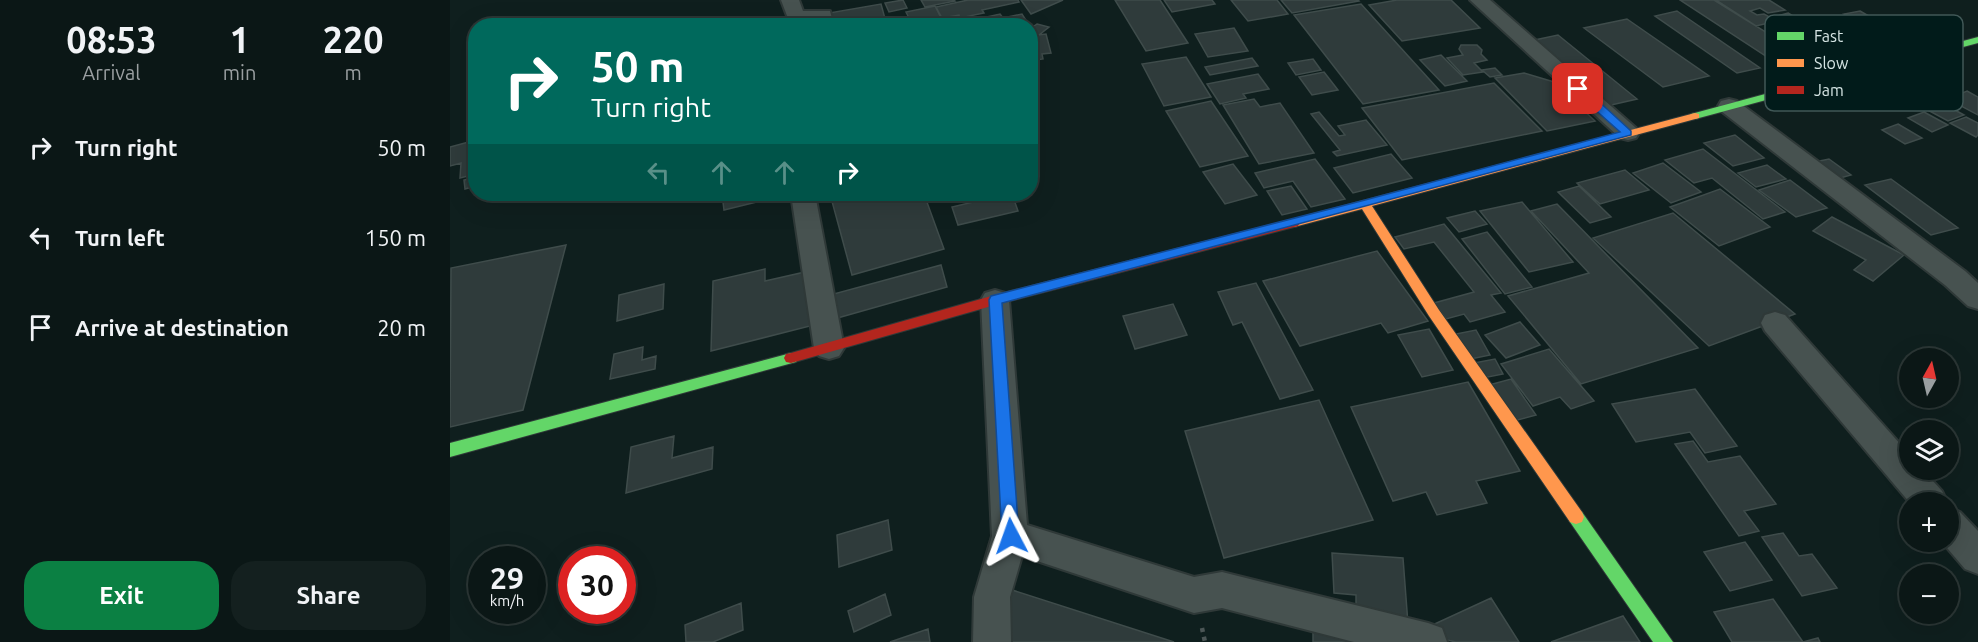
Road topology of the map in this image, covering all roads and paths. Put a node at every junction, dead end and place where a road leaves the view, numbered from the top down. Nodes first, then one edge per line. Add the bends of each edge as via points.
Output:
1 (790, 0) edge
2 (1479, 0) edge
3 (823, 18) edge
4 (1978, 40) edge
5 (1963, 44) edge
6 (1765, 96) edge
7 (1729, 106) junction
8 (1628, 133) junction
9 (804, 201) edge
10 (1365, 204) junction
11 (1978, 299) edge
12 (995, 300) junction
13 (1775, 323) dead end
14 (829, 348) junction
15 (450, 450) edge
16 (1921, 492) edge
17 (1959, 535) edge
18 (1011, 536) junction
19 (1978, 557) edge
20 (992, 642) edge
21 (1428, 642) edge
22 (1664, 642) edge

1 - 3 street via 796,17
2 - 8 street
4 - 5 main road
6 - 7 main road
7 - 8 main road
7 - 11 street
8 - 10 main road
9 - 14 street
10 - 12 main road
10 - 22 main road via 1434,313
12 - 14 main road
12 - 18 street
13 - 16 street
14 - 15 main road
17 - 19 street
18 - 20 street via 992,597
18 - 21 street via 1194,595 1221,590

